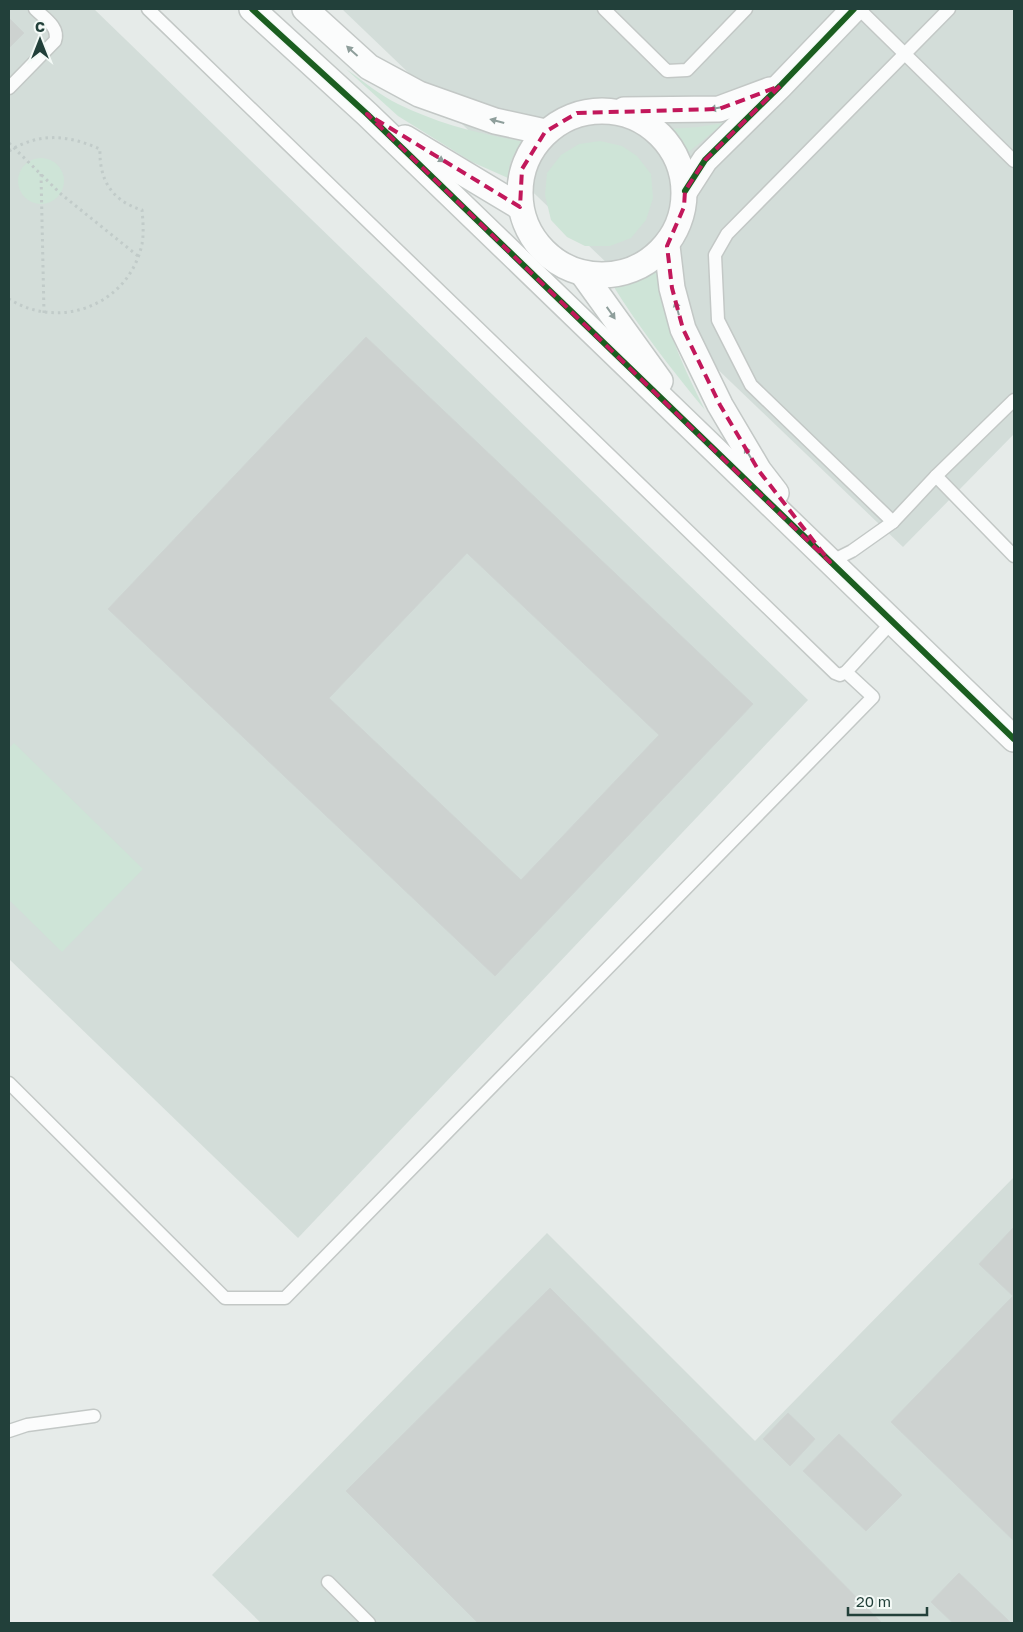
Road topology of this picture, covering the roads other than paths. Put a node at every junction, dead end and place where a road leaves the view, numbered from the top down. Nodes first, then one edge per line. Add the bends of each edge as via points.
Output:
1 (35, 9) edge
2 (148, 9) edge
3 (252, 9) edge
4 (305, 9) edge
5 (604, 9) edge
6 (746, 9) edge
7 (854, 9) edge
8 (859, 9) edge
9 (949, 9) edge
10 (906, 54) junction
11 (780, 86) junction
12 (9, 88) edge
13 (614, 110) junction
14 (367, 114) junction
15 (544, 132) junction
16 (1014, 161) edge
17 (685, 191) junction
18 (520, 207) junction
19 (667, 246) junction
20 (583, 274) junction
21 (1014, 400) edge
22 (697, 433) junction
23 (936, 476) junction
24 (893, 522) junction
25 (1014, 556) edge
26 (830, 562) junction
27 (892, 622) junction
28 (846, 672) junction
29 (1014, 739) edge
30 (9, 1083) edge
31 (94, 1416) dead end
32 (9, 1430) edge
33 (328, 1582) dead end
34 (369, 1623) edge

1 - 12 lane via 56,29 57,35 55,41
2 - 28 lane via 835,673
3 - 14 street
15 -> 4 street via 495,121 419,94 369,67
5 - 6 lane via 666,71 686,70
7 - 11 street
8 - 10 lane
9 - 10 lane
10 - 16 lane
10 - 24 lane via 727,234 715,255 718,320 751,385
11 -> 13 street via 719,110
11 - 17 street via 705,160
13 - 15 street via 577,113
13 - 17 street via 646,122 666,139 677,158
14 -> 18 street
14 - 22 street
15 - 18 street via 522,168
17 - 19 street via 684,207
18 - 20 street via 529,234 539,247 562,266
19 - 20 street via 631,271 612,275
26 -> 19 street via 758,471 720,405 683,329 672,288
20 -> 22 street
21 - 23 lane
22 - 26 street
23 - 24 lane
23 - 25 lane
24 - 26 lane via 852,551
26 - 27 street
27 - 28 lane
27 - 29 street
28 - 30 lane via 873,697 286,1298 225,1298
31 - 32 lane
33 - 34 lane

